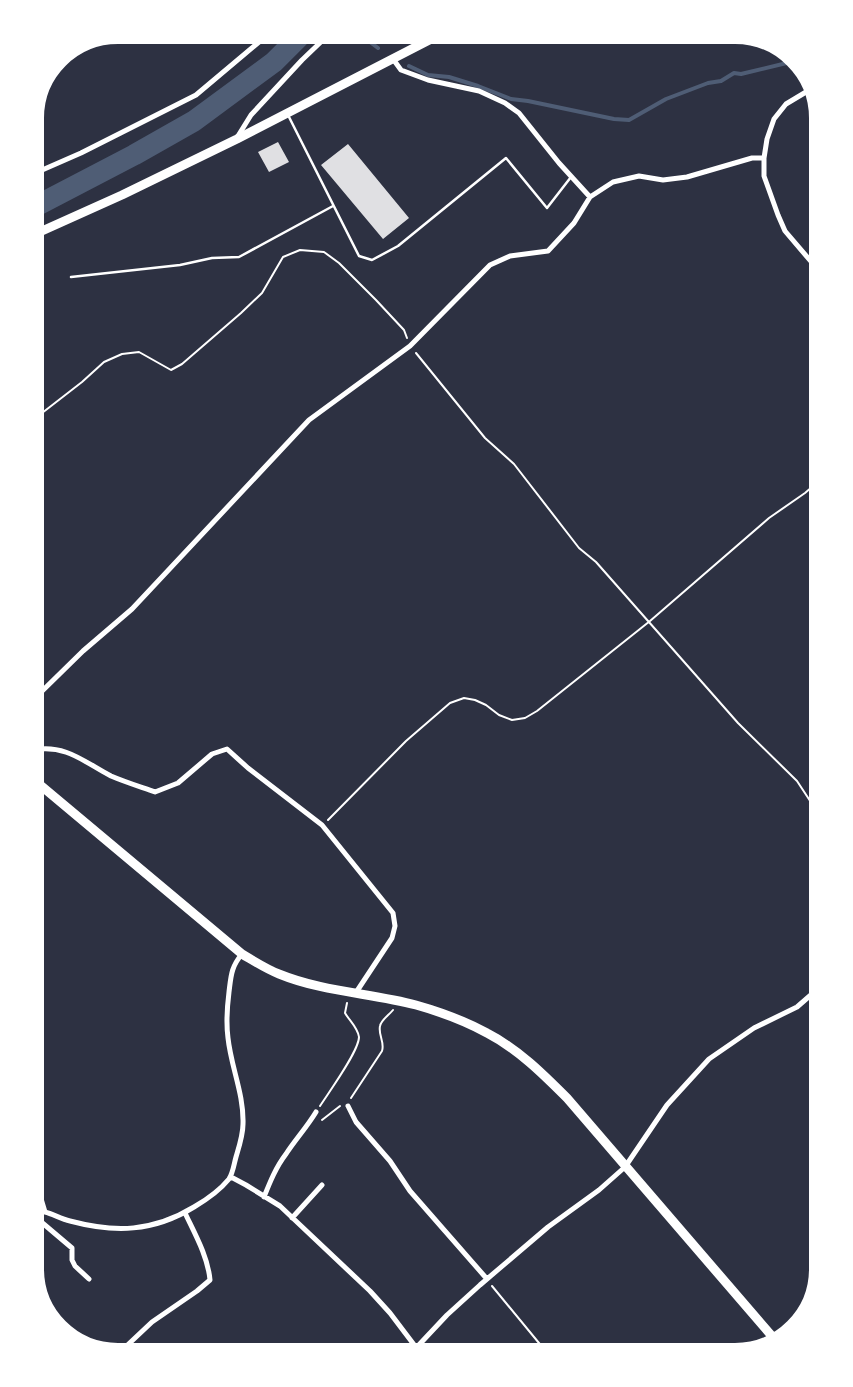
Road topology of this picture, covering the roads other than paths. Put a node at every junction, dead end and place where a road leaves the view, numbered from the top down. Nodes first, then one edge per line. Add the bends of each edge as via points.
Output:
1 (260, 41) edge
2 (322, 41) edge
3 (427, 41) edge
4 (393, 59) junction
5 (807, 92) edge
6 (287, 113) junction
7 (237, 139) junction
8 (764, 158) junction
9 (41, 170) edge
10 (572, 177) junction
11 (590, 197) junction
12 (333, 206) junction
13 (41, 232) edge
14 (812, 262) edge
15 (71, 277) dead end
16 (41, 692) edge
17 (41, 749) edge
18 (41, 786) edge
19 (242, 954) junction
20 (352, 993) junction
21 (812, 994) edge
22 (348, 1106) road end
23 (316, 1112) road end
24 (625, 1167) junction
25 (231, 1177) junction
26 (322, 1185) dead end
27 (264, 1196) junction
28 (41, 1200) edge
29 (41, 1211) edge
30 (45, 1212) junction
31 (185, 1213) junction
32 (292, 1218) junction
33 (41, 1222) edge
34 (89, 1279) dead end
35 (487, 1280) junction
36 (772, 1336) edge
37 (126, 1346) edge
38 (415, 1346) edge
39 (418, 1346) edge

1 - 9 street via 196,95
2 - 7 street via 251,115
3 - 4 highway
4 - 6 highway
4 - 10 street via 401,70 479,92 505,103 519,113
5 - 8 street via 786,104 774,119
6 - 7 highway
6 - 12 lane
7 - 13 highway
8 - 11 street via 752,158 686,177 663,180 639,176 613,182
8 - 14 street via 764,176 785,230
10 - 11 street
10 - 12 lane via 547,208 506,158 398,246 372,260 359,256
11 - 16 street via 574,223 548,251 510,256 490,265 410,346 309,420 132,609
12 - 15 lane via 239,258 212,258 180,265
17 - 20 street via 71,753 113,776 155,792 178,783 212,754 227,749 322,825 393,913 395,926 392,938
18 - 19 highway
19 - 20 highway via 279,974
19 - 25 street via 235,962 231,976 226,1016 244,1126
20 - 24 highway via 415,1005 489,1034 533,1065 561,1092
21 - 24 street via 797,1006 754,1028 708,1059 667,1104
22 - 35 street via 356,1122 390,1161 410,1191
23 - 27 street via 275,1171
24 - 35 street
24 - 36 highway
25 - 27 street
25 - 31 street
26 - 32 street
27 - 32 street
28 - 30 street
29 - 30 street
30 - 31 street via 68,1221 124,1229 143,1228
31 - 37 street via 210,1280 152,1322
32 - 38 street via 370,1290
33 - 34 street via 72,1248 75,1266
35 - 39 street

